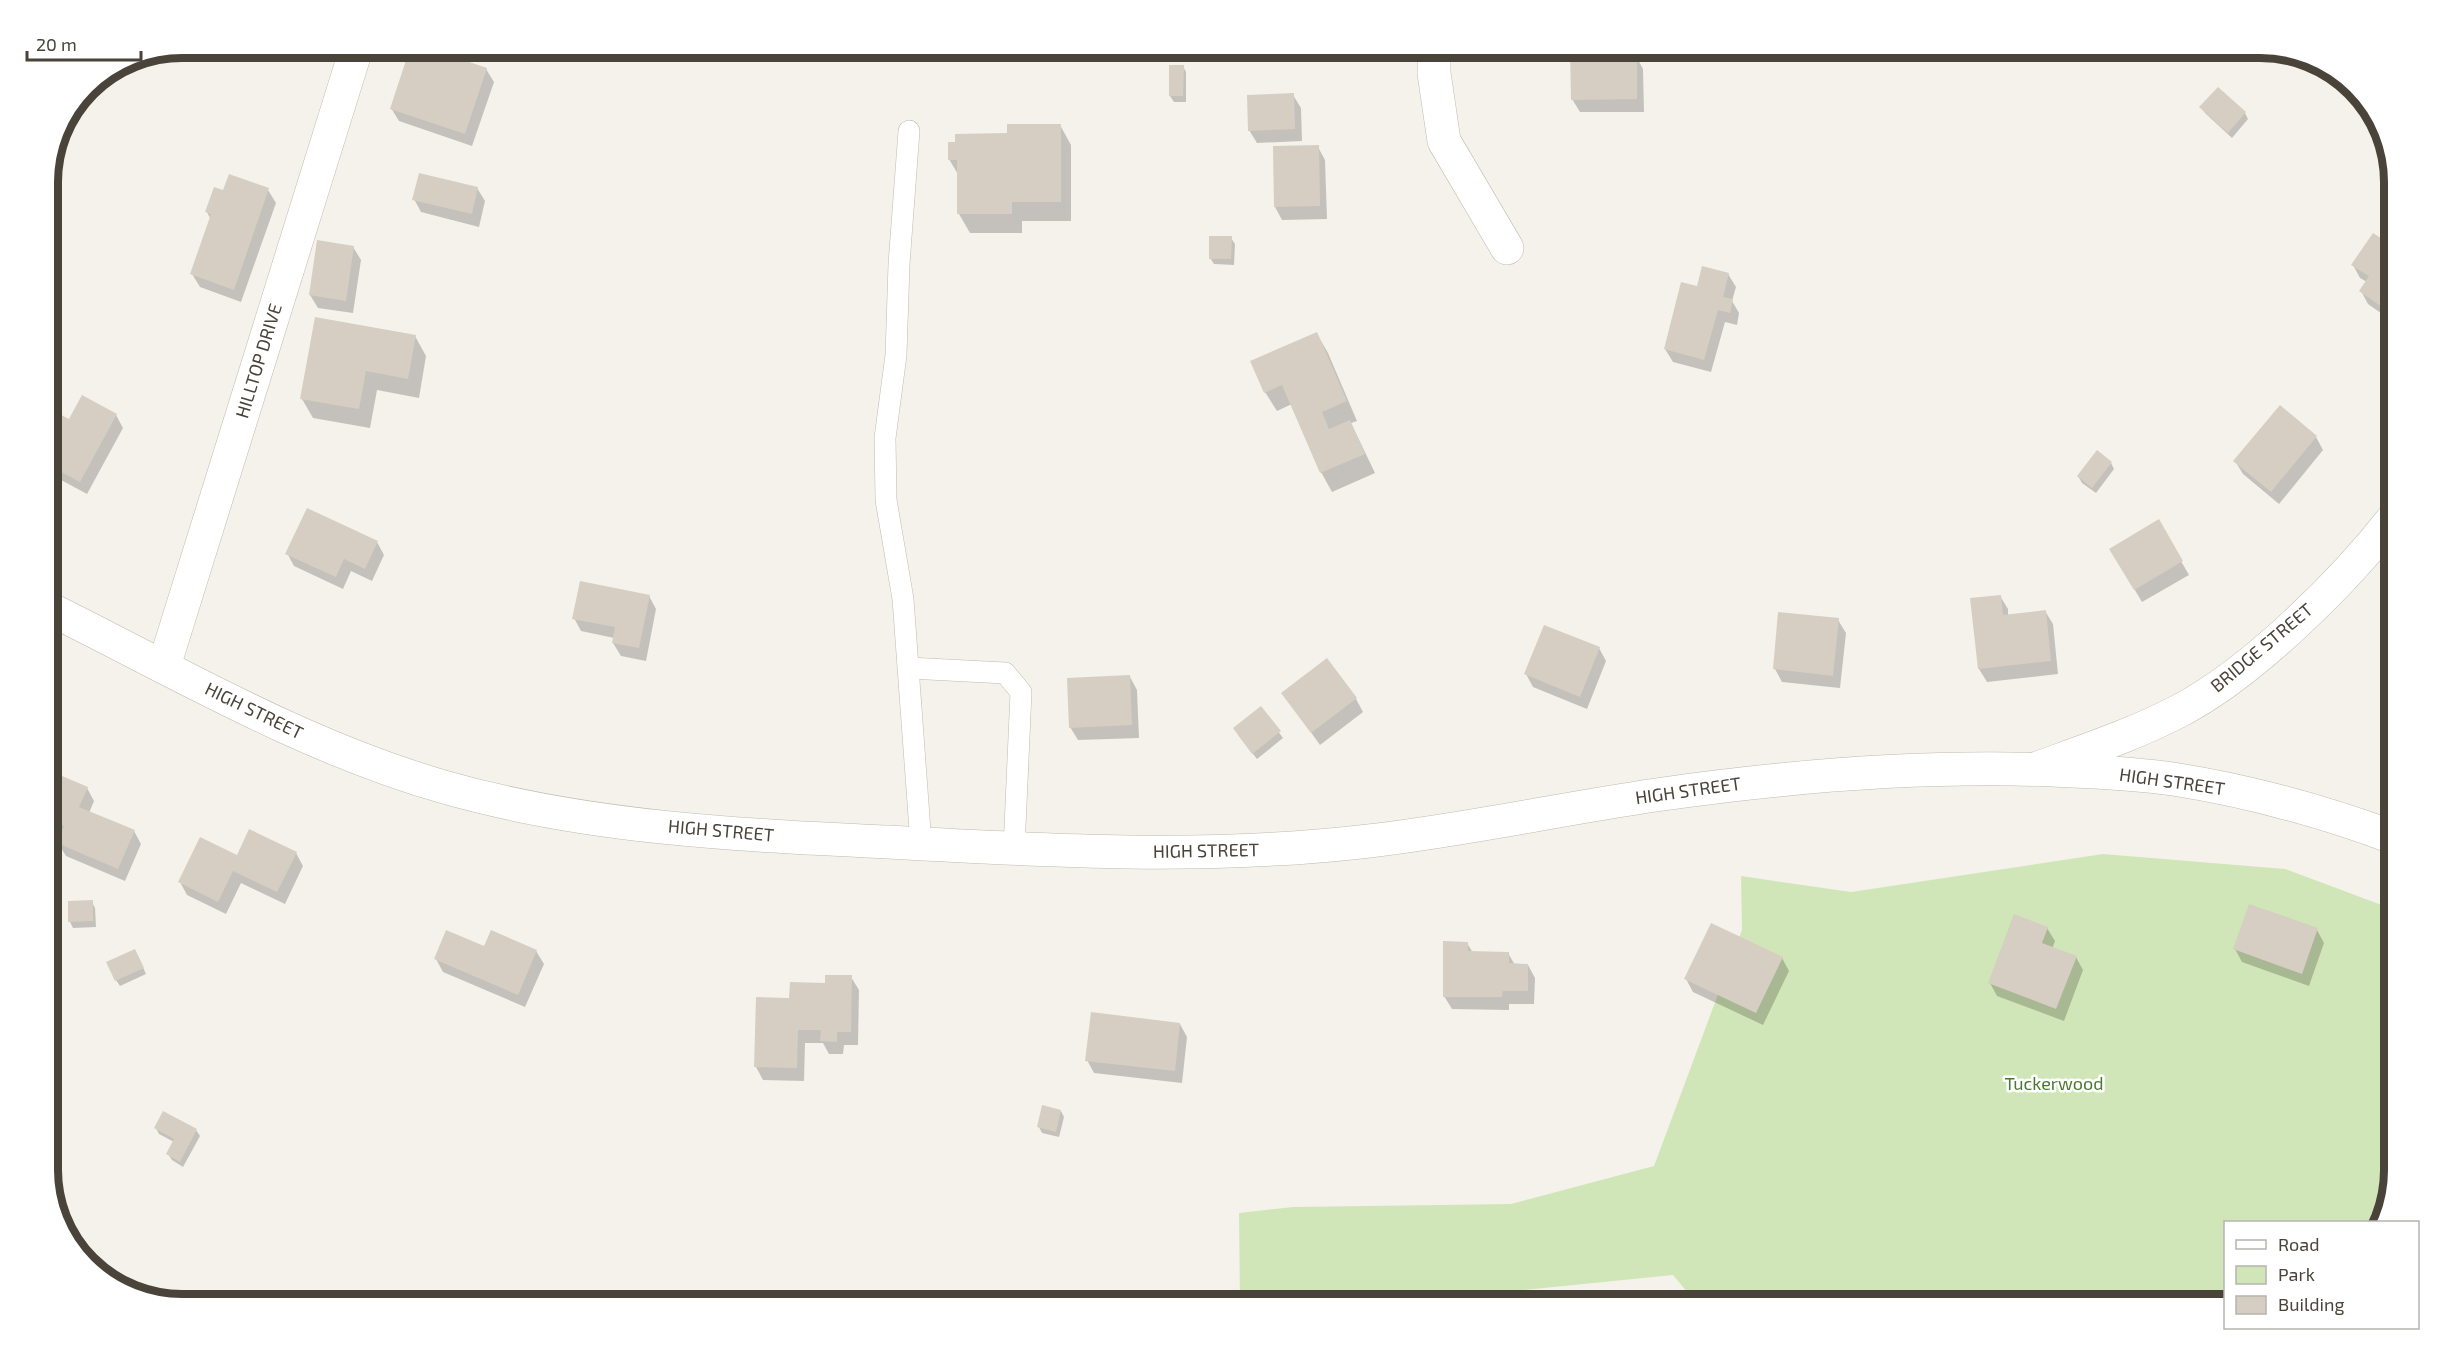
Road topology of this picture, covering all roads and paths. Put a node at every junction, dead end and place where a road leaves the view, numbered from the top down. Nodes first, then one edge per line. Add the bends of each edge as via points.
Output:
1 (353, 58) edge
2 (1434, 58) edge
3 (909, 131) dead end
4 (1507, 248) dead end
5 (2384, 528) edge
6 (59, 614) edge
7 (164, 666) junction
8 (909, 668) junction
9 (2035, 769) junction
10 (2384, 834) edge
11 (921, 844) junction
12 (1014, 850) junction

1 - 7 street, HILLTOP DRIVE
2 - 4 street via 1444,141
3 - 8 lane via 896,355 885,438 886,500 903,599
5 - 9 street, BRIDGE STREET via 2314,604 2228,680 2181,711 2134,733
6 - 7 street, HIGH STREET
7 - 11 street, HIGH STREET via 288,728 364,760 488,799 586,818 691,830
8 - 11 lane
8 - 12 lane via 1005,673 1021,692
9 - 10 street, HIGH STREET via 2127,774 2217,787 2304,808
9 - 12 street, HIGH STREET via 1920,769 1778,779 1316,847 1166,852
11 - 12 street, HIGH STREET

